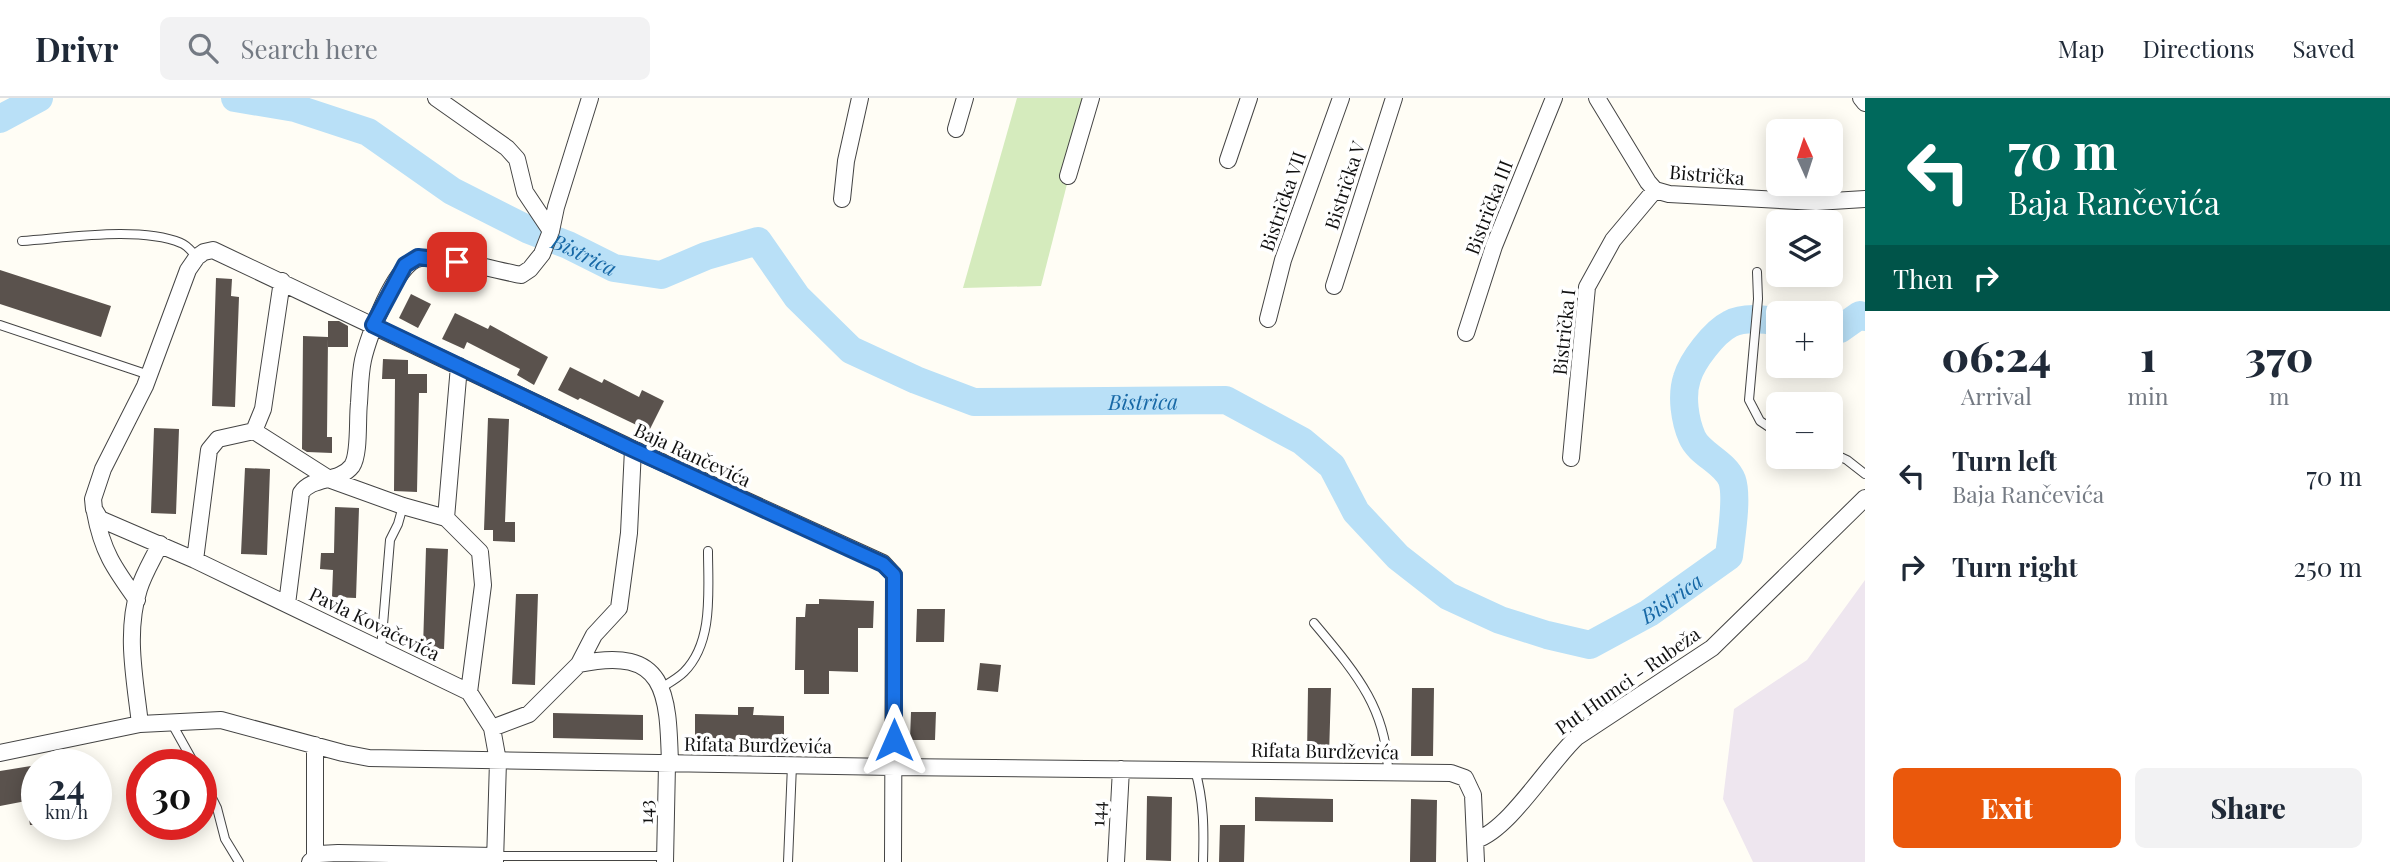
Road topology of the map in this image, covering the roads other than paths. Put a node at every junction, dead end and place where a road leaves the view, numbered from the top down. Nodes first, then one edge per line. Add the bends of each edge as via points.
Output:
1 (436, 98) edge
2 (590, 98) edge
3 (860, 98) edge
4 (965, 98) edge
5 (1091, 98) edge
6 (1249, 98) edge
7 (1341, 98) edge
8 (1394, 98) edge
9 (1554, 98) edge
10 (1597, 98) edge
11 (1861, 98) edge
12 (1865, 103) edge
13 (956, 129) dead end
14 (1228, 160) dead end
15 (1068, 176) dead end
16 (1655, 190) junction
17 (842, 199) dead end
18 (1865, 200) edge
19 (551, 231) junction
20 (22, 241) dead end
21 (197, 257) junction
22 (1757, 272) dead end
23 (282, 281) junction
24 (1334, 286) dead end
25 (1268, 319) dead end
26 (0, 325) edge
27 (373, 325) junction
28 (1466, 333) dead end
29 (459, 366) junction
30 (149, 375) junction
31 (1766, 425) edge
32 (254, 431) junction
33 (632, 449) junction
34 (1571, 458) dead end
35 (1843, 458) edge
36 (1865, 474) edge
37 (331, 480) junction
38 (1865, 498) edge
39 (403, 506) junction
40 (97, 514) junction
41 (446, 517) junction
42 (160, 544) junction
43 (708, 551) dead end
44 (195, 560) junction
45 (137, 600) junction
46 (288, 604) junction
47 (1314, 623) dead end
48 (380, 649) junction
49 (579, 664) junction
50 (662, 688) junction
51 (469, 692) junction
52 (172, 722) junction
53 (140, 724) junction
54 (492, 728) junction
55 (0, 743) edge
56 (46, 743) junction
57 (315, 745) junction
58 (186, 749) edge
59 (0, 753) edge
60 (498, 761) junction
61 (668, 764) junction
62 (792, 765) junction
63 (894, 767) junction
64 (1121, 769) junction
65 (1195, 770) junction
66 (1388, 772) junction
67 (217, 808) edge
68 (1476, 840) junction
69 (312, 859) edge
70 (495, 859) edge
71 (665, 859) edge
72 (239, 862) edge
73 (788, 862) edge
74 (893, 862) edge
75 (1116, 862) edge
76 (1203, 862) edge
77 (1476, 862) edge

1 - 19 street via 517,159 525,192
2 - 19 street
3 - 17 street
4 - 13 street
5 - 15 street
6 - 14 street
7 - 25 street, Bistrička VII via 1283,260
8 - 24 street, Bistrička V
9 - 28 street, Bistrička III via 1494,246
10 - 16 street, Bistrička
11 - 12 street
16 - 18 street, Bistrička via 1816,202
16 - 34 street, Bistrička I via 1613,240 1587,287
19 - 27 street via 542,254 521,275 418,257 405,265
20 - 21 lane via 127,234 163,237 184,244
21 - 23 street, Baja Rančevića via 213,250
21 - 30 street
22 - 31 lane via 1749,400
23 - 27 street, Baja Rančevića
23 - 32 street via 263,409
26 - 30 lane
27 - 29 street, Baja Rančevića
27 - 37 street via 362,362 353,465
29 - 33 street, Baja Rančevića
29 - 41 street
30 - 40 street via 103,469 93,499
32 - 37 street
32 - 44 street via 218,439 209,450
33 - 49 street via 629,533 619,608 594,635
33 - 63 street, Baja Rančevića via 883,564 894,575
35 - 36 lane
37 - 39 street
37 - 46 street via 309,485 301,493
38 - 68 street, Put Humci - Rubeža via 1712,648 1577,737 1503,823 1489,836
39 - 41 street
39 - 48 lane via 390,540
40 - 42 street, Pavla Kovačevića
40 - 45 street via 110,563
41 - 51 street via 480,552 483,586
42 - 44 street, Pavla Kovačevića
42 - 45 street
43 - 50 lane via 702,640 684,673
44 - 46 street, Pavla Kovačevića
45 - 53 street via 131,646
46 - 48 street, Pavla Kovačevića
47 - 66 lane via 1370,697 1383,731
48 - 51 street, Pavla Kovačevića
49 - 50 street via 618,659 636,663
49 - 54 street via 528,714
50 - 61 street, 143 via 669,712
51 - 54 street
52 - 53 street, Rifata Burdževića
52 - 57 street, Rifata Burdževića via 221,720
52 - 58 lane
53 - 56 street, Rifata Burdževića
54 - 60 street
55 - 56 street
56 - 59 street
57 - 60 street, Rifata Burdževića via 369,758
57 - 69 street
60 - 61 street, Rifata Burdževića
60 - 70 street
61 - 62 street, Rifata Burdževića
61 - 71 street, 143
62 - 63 street, Rifata Burdževića
62 - 73 lane
63 - 64 street, Rifata Burdževića
63 - 74 street, Baja Rančevića
64 - 65 street, Rifata Burdževića
64 - 75 street, 144
65 - 66 street, Rifata Burdževića
65 - 76 lane via 1205,822
66 - 68 street, Rifata Burdževića via 1451,773 1465,778 1473,795
67 - 72 lane via 225,839
68 - 77 street, Rifata Burdževića
69 - 70 street via 338,853
70 - 71 lane

